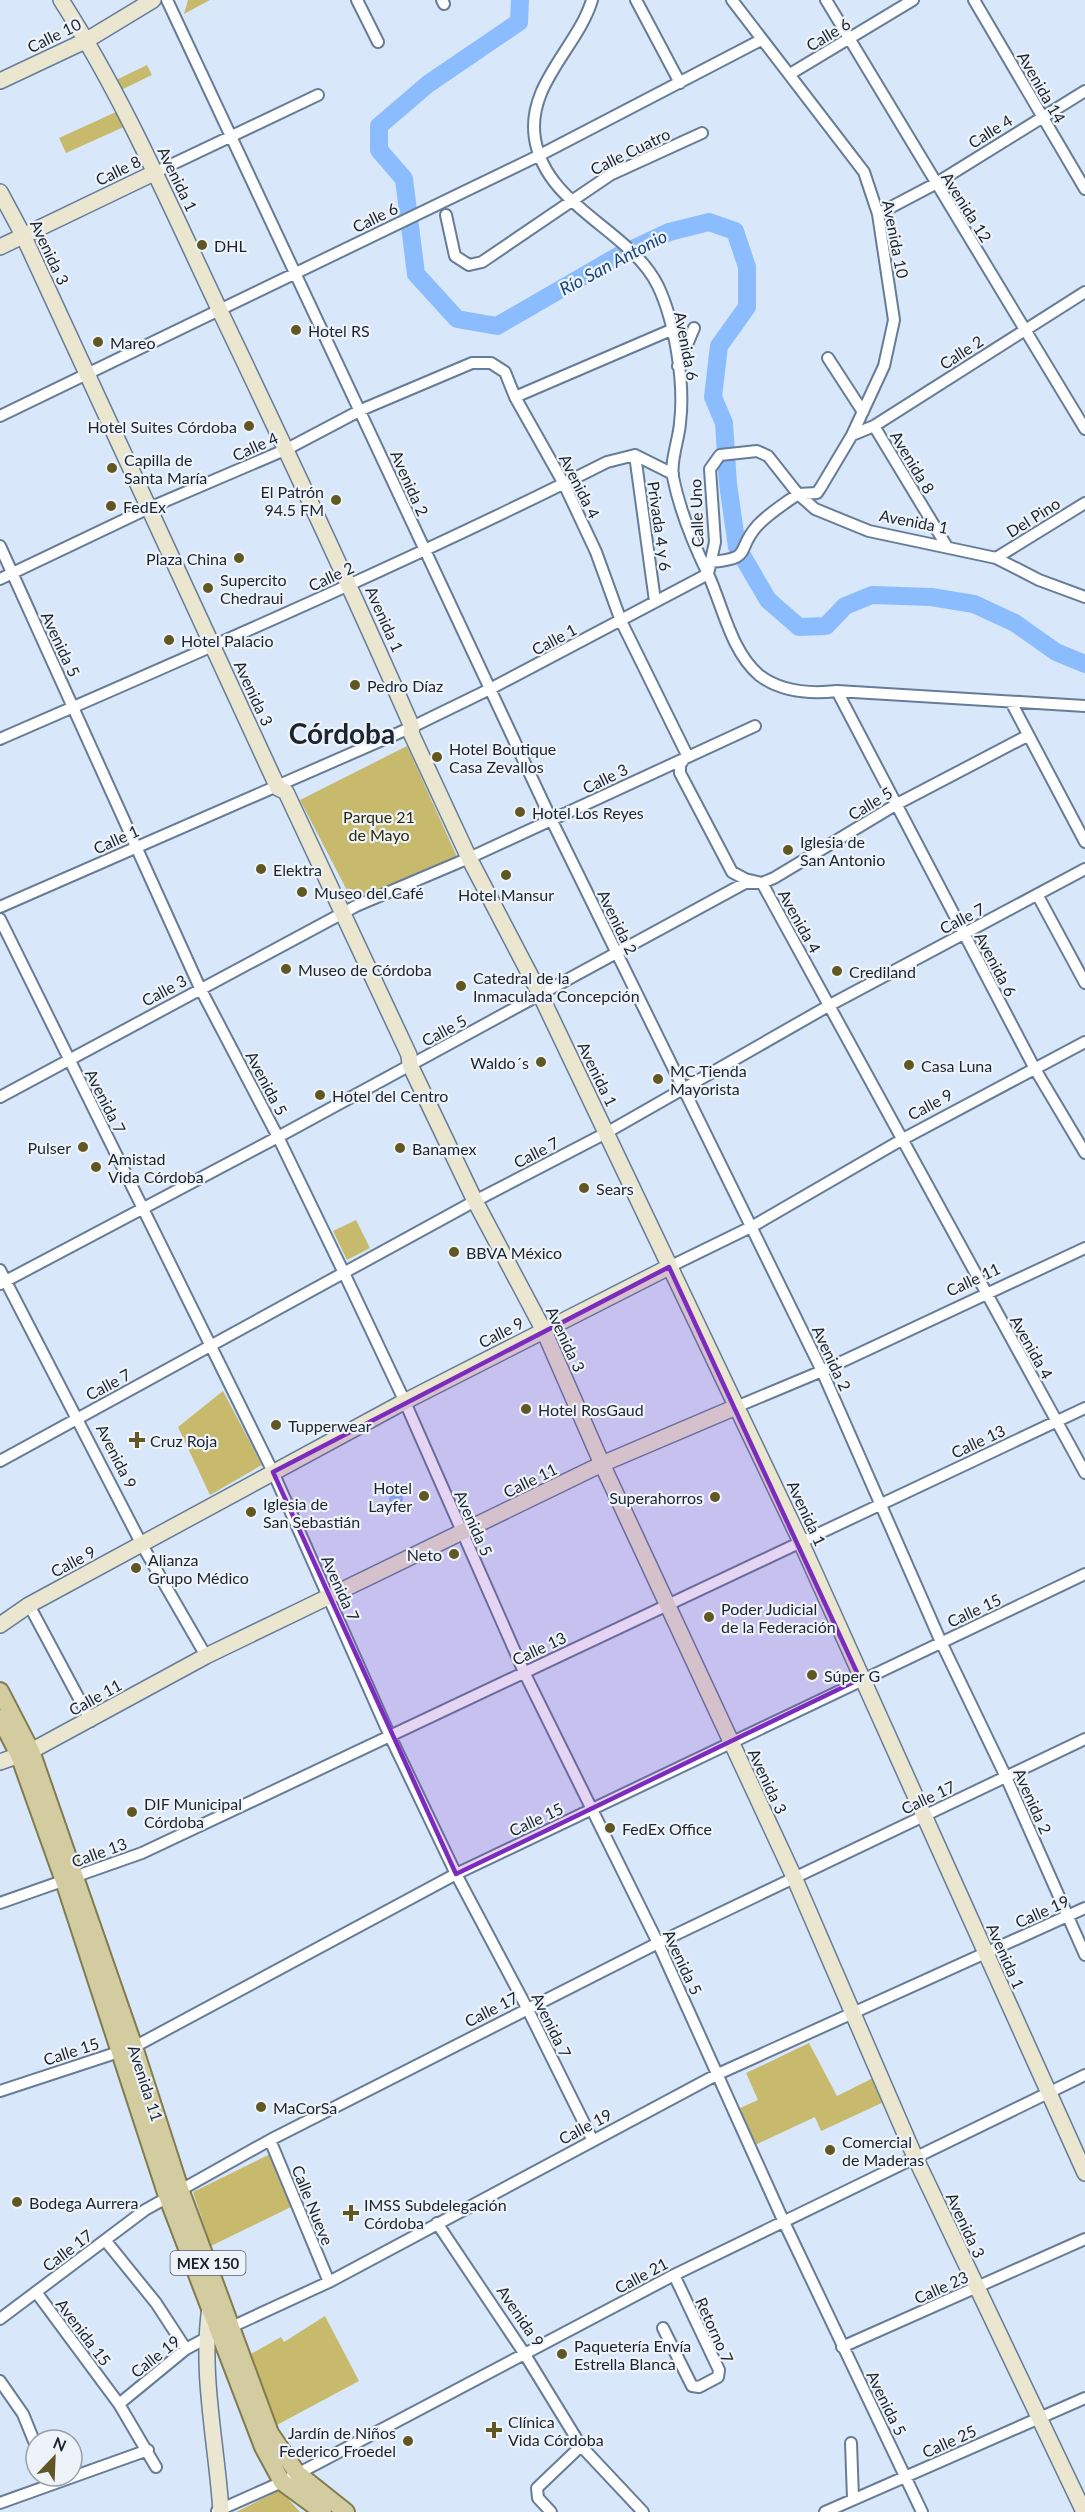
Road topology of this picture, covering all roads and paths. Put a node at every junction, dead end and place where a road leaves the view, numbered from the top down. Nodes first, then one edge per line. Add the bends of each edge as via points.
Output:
1 (61, 0) edge
2 (153, 0) edge
3 (167, 0) edge
4 (357, 0) edge
5 (592, 0) edge
6 (636, 0) edge
7 (732, 0) edge
8 (826, 0) edge
9 (913, 0) edge
10 (974, 0) edge
11 (850, 38) junction
12 (87, 40) junction
13 (761, 40) junction
14 (378, 42) dead end
15 (790, 74) junction
16 (0, 81) edge
17 (680, 83) junction
18 (1085, 90) edge
19 (318, 95) dead end
20 (1041, 117) junction
21 (702, 133) dead end
22 (231, 135) junction
23 (540, 155) junction
24 (156, 172) junction
25 (935, 184) junction
26 (1085, 189) edge
27 (0, 192) edge
28 (572, 199) junction
29 (879, 214) junction
30 (446, 215) dead end
31 (23, 235) junction
32 (0, 247) edge
33 (296, 271) junction
34 (1085, 292) edge
35 (219, 309) junction
36 (694, 328) dead end
37 (1025, 328) junction
38 (671, 330) junction
39 (828, 358) dead end
40 (490, 363) joint
41 (678, 366) junction
42 (86, 374) junction
43 (515, 397) junction
44 (361, 410) junction
45 (863, 412) junction
46 (0, 416) edge
47 (874, 426) junction
48 (1085, 429) edge
49 (852, 435) junction
50 (286, 449) junction
51 (756, 452) joint
52 (635, 455) junction
53 (673, 474) junction
54 (564, 484) junction
55 (798, 494) junction
56 (1085, 502) edge
57 (149, 508) junction
58 (946, 545) junction
59 (0, 546) edge
60 (425, 551) junction
61 (996, 558) junction
62 (709, 568) junction
63 (12, 574) junction
64 (0, 579) edge
65 (350, 584) junction
66 (1085, 597) edge
67 (655, 601) junction
68 (621, 621) junction
69 (213, 648) junction
70 (490, 689) junction
71 (837, 691) junction
72 (1011, 702) junction
73 (1085, 706) edge
74 (73, 707) junction
75 (755, 726) dead end
76 (412, 727) junction
77 (1027, 736) junction
78 (0, 739) edge
79 (687, 755) junction
80 (278, 788) junction
81 (897, 804) junction
82 (552, 821) junction
83 (1085, 842) edge
84 (136, 846) junction
85 (469, 858) junction
86 (1085, 869) edge
87 (762, 883) junction
88 (1038, 896) junction
89 (0, 907) edge
90 (343, 912) junction
91 (0, 919) edge
92 (962, 933) junction
93 (617, 954) junction
94 (1085, 983) edge
95 (200, 988) junction
96 (540, 994) junction
97 (830, 1005) junction
98 (1085, 1042) edge
99 (68, 1059) junction
100 (410, 1065) junction
101 (1035, 1069) junction
102 (685, 1089) junction
103 (0, 1097) edge
104 (606, 1133) junction
105 (278, 1137) junction
106 (903, 1139) junction
107 (1085, 1153) edge
108 (475, 1201) junction
109 (145, 1209) junction
110 (753, 1226) junction
111 (1085, 1248) edge
112 (669, 1267) junction
113 (0, 1270) edge
114 (344, 1273) junction
115 (3, 1283) edge
116 (985, 1293) junction
117 (544, 1330) junction
118 (211, 1346) junction
119 (822, 1371) junction
120 (405, 1402) junction
121 (736, 1407) junction
122 (1085, 1408) edge
123 (78, 1418) junction
124 (1056, 1421) junction
125 (0, 1461) edge
126 (602, 1464) junction
127 (273, 1472) junction
128 (1085, 1473) edge
129 (879, 1504) junction
130 (462, 1533) junction
131 (800, 1540) junction
132 (142, 1545) junction
133 (1085, 1574) edge
134 (330, 1597) junction
135 (29, 1605) junction
136 (667, 1605) junction
137 (0, 1624) edge
138 (940, 1642) junction
139 (206, 1656) junction
140 (524, 1672) junction
141 (860, 1679) junction
142 (0, 1691) edge
143 (5, 1719) edge
144 (91, 1721) junction
145 (389, 1734) junction
146 (1085, 1739) edge
147 (730, 1742) junction
148 (25, 1753) junction
149 (0, 1762) edge
150 (1006, 1777) junction
151 (592, 1809) junction
152 (925, 1815) junction
153 (456, 1874) junction
154 (794, 1877) junction
155 (70, 1879) junction
156 (0, 1903) edge
157 (1085, 1908) edge
158 (1068, 1916) junction
159 (658, 1943) junction
160 (984, 1954) junction
161 (1085, 1955) edge
162 (527, 2008) junction
163 (852, 2013) junction
164 (126, 2049) junction
165 (718, 2074) junction
166 (1085, 2075) edge
167 (0, 2091) edge
168 (1049, 2091) junction
169 (592, 2139) junction
170 (270, 2140) junction
171 (915, 2157) junction
172 (1085, 2173) edge
173 (173, 2192) junction
174 (783, 2220) junction
175 (437, 2223) junction
176 (1085, 2239) edge
177 (105, 2240) junction
178 (200, 2264) junction
179 (674, 2275) junction
180 (328, 2282) junction
181 (976, 2288) junction
182 (36, 2292) junction
183 (0, 2319) edge
184 (663, 2328) dead end
185 (220, 2332) junction
186 (842, 2347) junction
187 (186, 2349) junction
188 (524, 2353) junction
189 (0, 2381) edge
190 (1085, 2398) edge
191 (119, 2404) junction
192 (1039, 2417) junction
193 (29, 2428) edge
194 (851, 2443) dead end
195 (581, 2446) junction
196 (148, 2450) junction
197 (156, 2466) dead end
198 (84, 2469) edge
199 (906, 2475) junction
200 (289, 2477) junction
201 (32, 2488) edge
202 (854, 2499) junction
203 (0, 2503) edge
204 (220, 2511) edge
205 (322, 2512) edge
206 (346, 2512) edge
207 (551, 2512) edge
208 (643, 2512) edge
209 (825, 2512) edge
210 (922, 2512) edge
211 (1084, 2512) edge

1 - 12 main road, Avenida 1
2 - 12 main road, Calle 10
3 - 22 street, Avenida 2
4 - 14 street
5 - 23 street, Avenida 6 via 587,17 542,88 533,123
6 - 17 street
7 - 13 street, Avenida 10
8 - 11 street, Avenida 12
9 - 11 street, Calle 6
10 - 20 street, Avenida 14
11 - 15 street, Calle 6
11 - 25 street, Avenida 12
12 - 16 main road, Calle 10
12 - 24 main road, Avenida 1
13 - 15 street, Avenida 10
13 - 17 street, Calle 6
15 - 29 street, Avenida 10 via 864,172
17 - 23 street, Calle 6
18 - 20 street, Calle 4
19 - 22 street, Calle 8
20 - 25 street, Calle 4
20 - 26 street, Avenida 14
21 - 28 street, Calle Cuatro via 610,175
22 - 24 street, Calle 8
22 - 33 street, Avenida 2
23 - 28 street, Avenida 6 via 549,175
23 - 33 street, Calle 6
24 - 31 main road, Calle 8
24 - 35 main road, Avenida 1
25 - 29 street, Calle 4
25 - 37 street, Avenida 12
27 - 31 main road, Avenida 3
28 - 30 street, Calle Cuatro via 482,262 469,265 455,256
28 - 38 street, Avenida 6 via 647,267 659,288
29 - 45 street, Avenida 10 via 894,320 884,366
31 - 32 main road, Calle 8
31 - 42 main road, Avenida 3
33 - 35 street, Calle 6
33 - 44 street, Avenida 2
34 - 37 street, Calle 2
35 - 42 street, Calle 6
35 - 50 main road, Avenida 1
36 - 41 street
37 - 47 street, Calle 2
37 - 48 street, Avenida 12
38 - 41 street, Avenida 6
38 - 43 street
39 - 45 street
40 - 43 street, Avenida 4 via 505,372
40 - 44 street, Calle 4 via 472,363
41 - 53 street, Avenida 6 via 681,421
42 - 46 street, Calle 6
42 - 57 main road, Avenida 3
43 - 54 street, Avenida 4
44 - 50 street, Calle 4
44 - 60 street, Avenida 2
45 - 49 street, Avenida 10
47 - 49 street, Calle 2
47 - 58 street, Avenida 8
49 - 55 street, Avenida 10 via 817,493
50 - 57 street, Calle 4
50 - 65 main road, Avenida 1
51 - 55 street, Avenida 1 via 776,463
51 - 62 street, Calle Uno via 720,455 710,469 715,542
52 - 53 street
52 - 54 street, Calle 2 via 607,462
52 - 67 street, Privada 4 y 6
53 - 62 street, Avenida 6 via 690,537
54 - 60 street, Calle 2
54 - 68 street, Avenida 4 via 596,552
55 - 58 street, Avenida 1 via 815,509 868,531
55 - 62 street via 757,526 744,553
56 - 61 street, Del Pino
57 - 63 street, Calle 4
57 - 69 main road, Avenida 3
58 - 61 street, Avenida 1
59 - 63 street, Avenida 5
60 - 65 street, Calle 2
60 - 70 street, Avenida 2
61 - 66 street, Avenida 1
62 - 67 street, Calle 1
62 - 71 street, Avenida 6 via 739,648 758,674 776,686 821,693
63 - 64 street, Calle 4
63 - 74 street, Avenida 5
65 - 69 street, Calle 2
65 - 76 main road, Avenida 1
67 - 68 street, Calle 1
68 - 70 street, Calle 1
68 - 79 street, Avenida 4
69 - 74 street, Calle 2
69 - 80 main road, Avenida 3
70 - 76 street, Calle 1
70 - 82 street, Avenida 2
71 - 72 street
71 - 81 street, Avenida 6
72 - 73 street
72 - 77 street
74 - 78 street, Calle 2
74 - 84 street, Avenida 5
75 - 79 street, Calle 3
76 - 80 street, Calle 1
76 - 85 main road, Avenida 1 via 411,733
77 - 81 street, Calle 5
77 - 83 street
79 - 82 street, Calle 3
79 - 87 street, Avenida 4 via 680,773 732,872
80 - 84 street, Calle 1
80 - 90 main road, Avenida 3 via 286,792
81 - 87 street, Calle 5
81 - 92 street, Avenida 6
82 - 85 street, Calle 3
82 - 93 street, Avenida 2
84 - 89 street, Calle 1
84 - 95 street, Avenida 5
85 - 90 street, Calle 3
85 - 96 main road, Avenida 1
86 - 88 street, Calle 7
87 - 93 street, Calle 5 via 745,883
87 - 97 street, Avenida 4
88 - 92 street, Calle 7
88 - 94 street
90 - 95 street, Calle 3
90 - 100 main road, Avenida 3 via 409,1054
91 - 99 street, Avenida 7
92 - 97 street, Calle 7
92 - 101 street, Avenida 6
93 - 96 street, Calle 5
93 - 102 street, Avenida 2
95 - 99 street, Calle 3
95 - 105 street, Avenida 5
96 - 100 street, Calle 5
96 - 104 main road, Avenida 1
97 - 102 street, Calle 7
97 - 106 street, Avenida 4
98 - 101 street, Calle 9
99 - 103 street, Calle 3
99 - 109 street, Avenida 7
100 - 105 street, Calle 5
100 - 108 main road, Avenida 3
101 - 106 street, Calle 9
101 - 107 street, Avenida 6
102 - 104 street, Calle 7
102 - 110 street, Avenida 2
104 - 108 street, Calle 7
104 - 112 main road, Avenida 1
105 - 109 street, Calle 5
105 - 114 street, Avenida 5
106 - 110 street, Calle 9
106 - 116 street, Avenida 4
108 - 114 street, Calle 7
108 - 117 main road, Avenida 3
109 - 115 street, Calle 5
109 - 118 street, Avenida 7
110 - 112 street, Calle 9
110 - 119 street, Avenida 2
111 - 116 street, Calle 11
112 - 117 main road, Calle 9
112 - 121 main road, Avenida 1
113 - 115 street, Avenida 9
114 - 118 street, Calle 7
114 - 120 street, Avenida 5
115 - 123 street, Avenida 9
116 - 119 street, Calle 11
116 - 124 street, Avenida 4
117 - 120 main road, Calle 9
117 - 126 main road, Avenida 3
118 - 123 street, Calle 7
118 - 127 street, Avenida 7
119 - 121 street, Calle 11
119 - 129 street, Avenida 2
120 - 127 main road, Calle 9
120 - 130 street, Avenida 5
121 - 126 main road, Calle 11
121 - 131 main road, Avenida 1
122 - 124 street, Calle 13
123 - 125 street, Calle 7
123 - 132 street, Avenida 9
124 - 128 street, Avenida 4
124 - 129 street, Calle 13
126 - 130 main road, Calle 11
126 - 136 main road, Avenida 3
127 - 132 main road, Calle 9
127 - 134 street, Avenida 7
129 - 131 street, Calle 13
129 - 138 street, Avenida 2
130 - 134 main road, Calle 11
130 - 140 street, Avenida 5
131 - 136 street, Calle 13
131 - 141 main road, Avenida 1
132 - 135 main road, Calle 9
132 - 139 street, Avenida 9
133 - 138 street, Calle 15
134 - 139 main road, Calle 11
134 - 145 street, Avenida 7
135 - 137 main road, Calle 9
135 - 144 street
136 - 140 street, Calle 13
136 - 147 main road, Avenida 3
138 - 141 street, Calle 15
138 - 150 street, Avenida 2
139 - 144 main road, Calle 11
140 - 145 street, Calle 13
140 - 151 street, Avenida 5
141 - 147 street, Calle 15
141 - 152 main road, Avenida 1
142 - 143 main road, Avenida 11 / MEX 150
143 - 148 main road, Avenida 11 / MEX 150
144 - 148 main road, Calle 11
145 - 153 street, Avenida 7
145 - 155 street, Calle 13 via 142,1853
146 - 150 street, Calle 17
147 - 151 street, Calle 15
147 - 154 main road, Avenida 3
148 - 149 main road, Calle 11
148 - 155 main road, Avenida 11 / MEX 150
150 - 152 street, Calle 17
150 - 158 street, Avenida 2
151 - 153 street, Calle 15
151 - 159 street, Avenida 5
152 - 154 street, Calle 17
152 - 160 main road, Avenida 1
153 - 162 street, Avenida 7
153 - 164 street, Calle 15
154 - 159 street, Calle 17
154 - 163 main road, Avenida 3
155 - 156 street, Calle 13
155 - 164 main road, Avenida 11 / MEX 150
157 - 158 street, Calle 19
158 - 160 street, Calle 19
158 - 161 street, Avenida 2
159 - 162 street, Calle 17
159 - 165 street, Avenida 5
160 - 163 street, Calle 19
160 - 168 main road, Avenida 1
162 - 169 street, Avenida 7
162 - 170 street, Calle 17
163 - 165 street, Calle 19
163 - 171 main road, Avenida 3
164 - 167 street, Calle 15
164 - 173 main road, Avenida 11 / MEX 150
165 - 169 street, Calle 19
165 - 174 street, Avenida 5
166 - 168 street, Calle 21
168 - 171 street, Calle 21
168 - 172 main road, Avenida 1
169 - 175 street, Calle 19
170 - 173 street, Calle 17
170 - 180 street, Calle Nueve
171 - 174 street, Calle 21
171 - 181 main road, Avenida 3
173 - 177 street, Calle 17
173 - 178 main road, Avenida 11 / MEX 150
174 - 179 street, Calle 21
174 - 186 street, Avenida 5
175 - 180 street, Calle 19
175 - 188 street, Avenida 9
176 - 181 street, Calle 23
177 - 182 street, Calle 17
177 - 187 street via 156,2303
178 - 185 main road, Avenida 11 / MEX 150
178 - 185 main road, Avenida 11 / MEX 150
179 - 184 street, Retorno 7 via 719,2370 718,2377 699,2387 692,2386
179 - 188 street, Calle 21
180 - 185 street, Calle 19
181 - 186 street, Calle 23
181 - 192 main road, Avenida 3
182 - 183 street, Calle 17
182 - 191 street, Avenida 15
185 - 187 street, Calle 19
185 - 200 main road, MEX 150 via 262,2446
185 - 204 main road, Avenida 11 via 211,2416
186 - 199 street, Avenida 5
187 - 191 street, Calle 19
188 - 195 street, Avenida 9
188 - 200 street, Calle 21
189 - 193 street
190 - 192 street, Calle 25
191 - 196 street, Avenida 15
192 - 199 street, Calle 25
192 - 211 main road, Avenida 3
194 - 202 street
195 - 207 street via 540,2484 537,2494
195 - 208 street, Avenida 9
196 - 197 street, Avenida 15
196 - 198 street
199 - 202 street, Calle 25
199 - 210 street, Avenida 5
200 - 204 street, Calle 21
200 - 205 main road, MEX 150
200 - 206 main road, MEX 150
201 - 203 street
202 - 209 street, Calle 25

